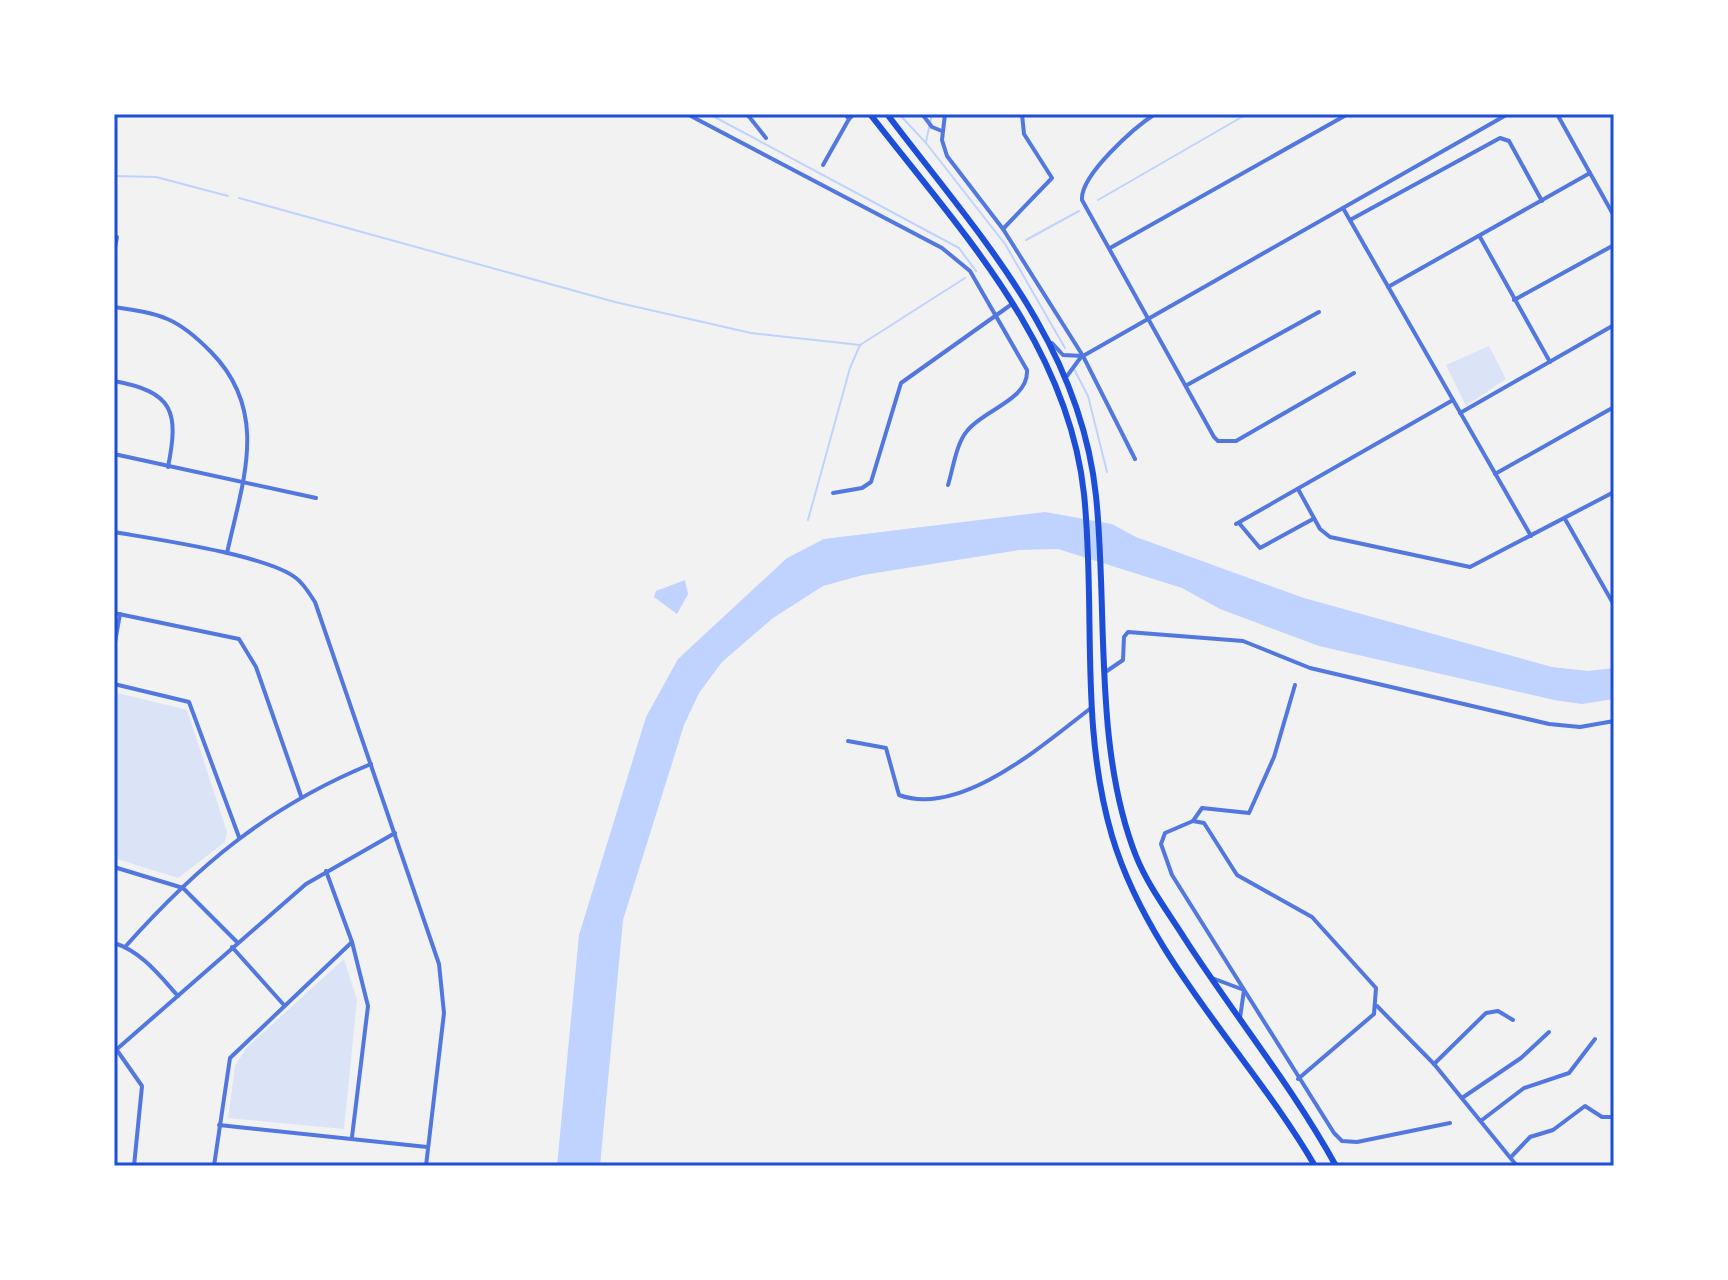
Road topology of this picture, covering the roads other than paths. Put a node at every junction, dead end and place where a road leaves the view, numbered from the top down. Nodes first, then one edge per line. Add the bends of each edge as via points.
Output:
1 (687, 114) edge
2 (747, 114) edge
3 (845, 114) edge
4 (854, 114) edge
5 (870, 114) edge
6 (887, 114) edge
7 (945, 114) edge
8 (1022, 114) edge
9 (1155, 114) edge
10 (1348, 114) edge
11 (1508, 114) edge
12 (1557, 114) edge
13 (922, 116) edge
14 (849, 119) junction
15 (942, 131) junction
16 (766, 138) dead end
17 (823, 165) dead end
18 (1590, 173) junction
19 (1542, 201) junction
20 (1343, 208) junction
21 (1614, 216) edge
22 (1350, 220) junction
23 (1003, 229) junction
24 (117, 237) dead end
25 (1480, 237) junction
26 (1614, 245) edge
27 (1109, 249) junction
28 (114, 253) edge
29 (1388, 287) junction
30 (1514, 300) junction
31 (1012, 304) junction
32 (114, 307) edge
33 (1319, 312) dead end
34 (997, 317) junction
35 (1148, 319) junction
36 (1614, 325) edge
37 (1050, 341) junction
38 (1083, 356) junction
39 (1550, 362) junction
40 (1354, 373) dead end
41 (1067, 376) junction
42 (114, 381) edge
43 (1187, 385) junction
44 (1453, 400) junction
45 (1614, 407) edge
46 (1460, 413) junction
47 (114, 454) edge
48 (1135, 459) dead end
49 (168, 467) junction
50 (1495, 474) junction
51 (242, 481) junction
52 (948, 485) dead end
53 (1298, 489) junction
54 (1614, 492) edge
55 (833, 493) dead end
56 (316, 498) dead end
57 (1313, 519) junction
58 (1565, 519) junction
59 (114, 532) edge
60 (1529, 537) junction
61 (227, 554) junction
62 (1614, 605) edge
63 (117, 614) edge
64 (114, 648) edge
65 (1107, 671) junction
66 (114, 684) edge
67 (1295, 685) dead end
68 (1091, 708) junction
69 (1614, 721) edge
70 (848, 741) dead end
71 (371, 764) junction
72 (301, 796) junction
73 (1193, 821) junction
74 (395, 833) junction
75 (239, 837) junction
76 (114, 867) edge
77 (326, 871) junction
78 (183, 888) junction
79 (237, 942) junction
80 (352, 942) junction
81 (114, 943) edge
82 (125, 947) junction
83 (232, 947) junction
84 (1209, 977) junction
85 (1244, 990) junction
86 (178, 996) junction
87 (283, 1004) junction
88 (1377, 1006) junction
89 (1513, 1020) dead end
90 (1241, 1023) junction
91 (1549, 1032) dead end
92 (1595, 1039) dead end
93 (116, 1048) edge
94 (1434, 1064) junction
95 (1298, 1079) junction
96 (1462, 1098) junction
97 (1614, 1117) edge
98 (1482, 1120) junction
99 (1450, 1123) dead end
100 (219, 1125) junction
101 (352, 1137) junction
102 (427, 1147) junction
103 (1512, 1156) junction
104 (134, 1166) edge
105 (214, 1166) edge
106 (426, 1166) edge
107 (1315, 1166) edge
108 (1336, 1166) edge
109 (1517, 1166) edge

1 - 34 street via 956,256
2 - 16 street
3 - 14 street
4 - 14 street
5 - 31 highway
6 - 37 highway via 1004,265
7 - 15 street
8 - 23 street via 1024,134 1052,178
9 - 27 street via 1130,133 1084,184 1081,194
10 - 27 street
11 - 20 street
12 - 18 street
13 - 15 street
14 - 17 street
15 - 23 street via 951,163
18 - 19 street
18 - 21 street
19 - 22 street via 1509,141 1500,138
19 - 25 street
20 - 22 street
20 - 35 street
22 - 29 street
23 - 38 street
24 - 28 street
25 - 29 street
25 - 30 street
26 - 30 street
27 - 35 street
29 - 44 street
30 - 39 street
31 - 34 street
31 - 68 highway via 1061,392 1075,441 1084,496
32 - 51 street via 179,322 231,373 248,424
33 - 43 street
34 - 52 street via 1027,370 1026,384 966,432
34 - 55 street via 901,383 871,482
35 - 38 street
35 - 43 street
36 - 39 street
37 - 38 street via 1063,355
37 - 41 highway
38 - 41 street
38 - 48 street
39 - 46 street
40 - 43 street via 1228,442 1214,437
41 - 65 highway via 1096,495
42 - 49 street via 149,392 172,415 175,429
44 - 46 street
44 - 53 street
45 - 50 street
46 - 50 street
47 - 49 street
49 - 51 street
50 - 60 street
51 - 56 street
51 - 61 street
53 - 57 street
53 - 57 street via 1238,523 1260,548
54 - 58 street
57 - 60 street via 1330,537 1470,567
58 - 60 street
58 - 62 street
59 - 61 street
61 - 71 street via 289,573 307,589
63 - 64 street
63 - 72 street via 239,639 256,667
65 - 69 street via 1123,660 1128,632 1243,641 1310,668 1549,724 1580,727
65 - 84 highway via 1109,738 1131,841 1150,884
66 - 75 street via 189,702
67 - 73 street via 1252,809 1241,815 1202,808
68 - 70 street via 1002,775 919,802 899,795 889,753 882,745
68 - 107 highway via 1106,814 1134,889 1167,948
71 - 72 street
71 - 74 street
72 - 75 street
73 - 85 street via 1165,833 1162,852
73 - 88 street via 1204,823 1248,884 1300,908 1324,927 1376,988
74 - 77 street
74 - 102 street via 434,948 443,993
75 - 78 street
76 - 78 street
77 - 79 street
77 - 80 street
78 - 79 street
78 - 82 street
79 - 83 street
80 - 87 street
80 - 101 street via 368,1006
81 - 82 street
82 - 86 street
83 - 86 street
83 - 87 street
84 - 85 street
84 - 90 highway
85 - 90 street
85 - 95 street
86 - 93 street
87 - 100 street via 230,1058
88 - 94 street
88 - 95 street via 1369,1021
89 - 94 street via 1498,1011 1486,1013
90 - 108 highway
91 - 96 street
92 - 98 street via 1569,1073 1524,1088
93 - 104 street via 142,1086
94 - 96 street
95 - 99 street via 1342,1141
96 - 98 street
97 - 103 street via 1602,1117 1585,1106 1553,1130 1530,1137
98 - 103 street
100 - 101 street
100 - 105 street
101 - 102 street
102 - 106 street
103 - 109 street

